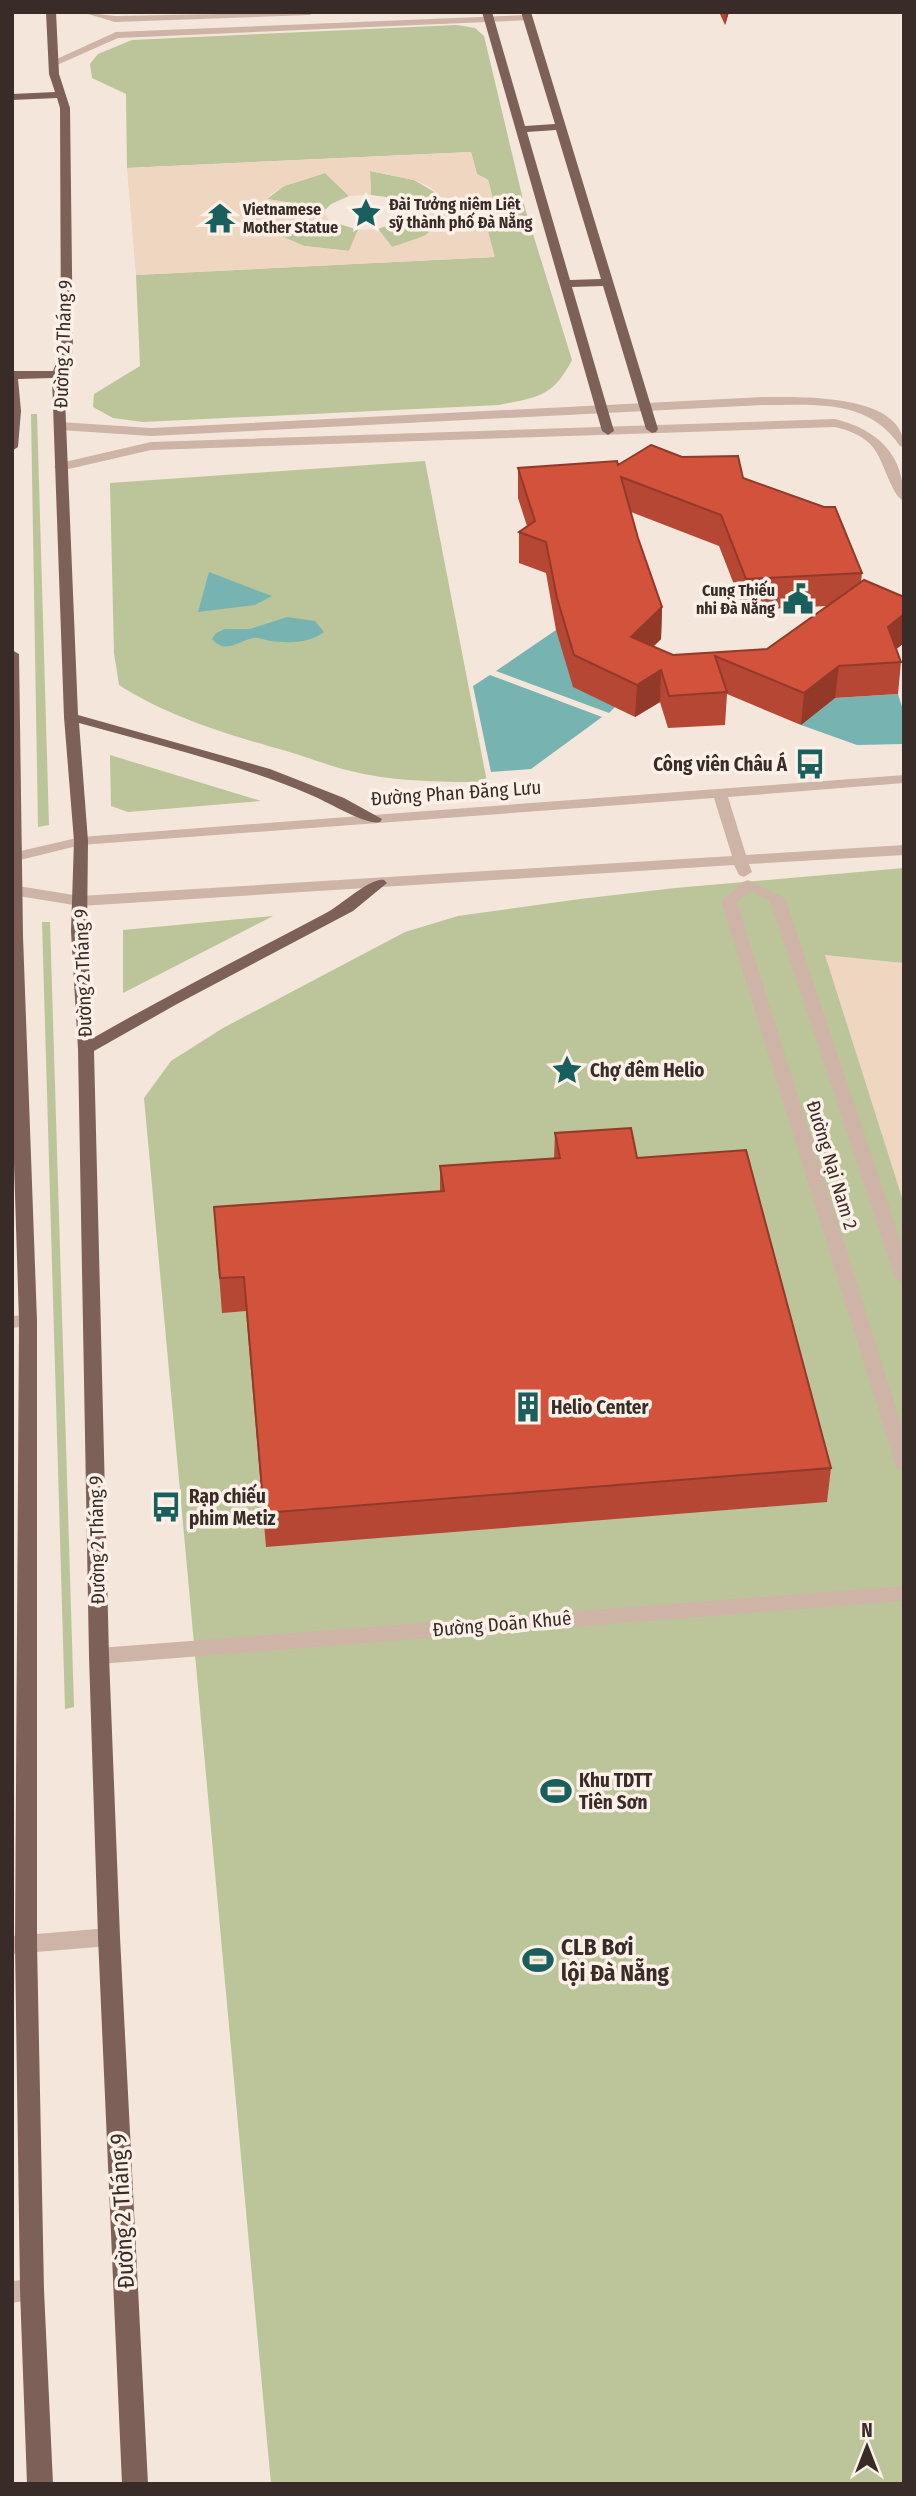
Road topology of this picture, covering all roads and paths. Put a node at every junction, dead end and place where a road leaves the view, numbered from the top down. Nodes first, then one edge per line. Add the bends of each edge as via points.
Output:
1 (51, 12) edge
2 (86, 12) edge
3 (310, 12) edge
4 (337, 12) edge
5 (527, 15) edge
6 (489, 16) edge
7 (341, 26) junction
8 (53, 63) junction
9 (61, 95) junction
10 (12, 97) edge
11 (559, 127) junction
12 (519, 129) junction
13 (608, 282) junction
14 (565, 284) junction
15 (58, 374) junction
16 (12, 375) edge
17 (646, 406) junction
18 (602, 408) junction
19 (60, 426) junction
20 (652, 429) junction
21 (608, 431) junction
22 (904, 443) edge
23 (12, 447) edge
24 (60, 467) junction
25 (904, 497) edge
26 (12, 654) edge
27 (71, 716) junction
28 (904, 779) edge
29 (720, 793) junction
30 (375, 819) junction
31 (80, 841) junction
32 (904, 850) edge
33 (13, 858) edge
34 (741, 860) junction
35 (379, 883) junction
36 (748, 885) junction
37 (13, 890) edge
38 (80, 901) junction
39 (86, 1049) junction
40 (904, 1279) edge
41 (20, 1322) edge
42 (904, 1464) edge
43 (904, 1593) edge
44 (99, 1656) junction
45 (109, 1937) junction
46 (19, 1944) edge
47 (22, 2291) edge
48 (40, 2484) edge
49 (135, 2484) edge

1 - 8 main road, Đường 2 Tháng 9
2 - 3 street via 132,19
4 - 7 street
5 - 6 street
5 - 11 main road
6 - 7 street
6 - 12 main road
7 - 8 street via 116,35
8 - 9 main road, Đường 2 Tháng 9
9 - 10 main road
9 - 15 main road, Đường 2 Tháng 9 via 65,108 67,352
11 - 12 main road
11 - 13 main road
12 - 14 main road
13 - 14 main road
13 - 17 main road
14 - 18 main road
15 - 16 main road
15 - 19 main road, Đường 2 Tháng 9
16 - 23 main road
17 - 18 street
17 - 20 main road
17 - 22 street via 828,401 857,407 893,426
18 - 19 street via 151,432
18 - 21 main road
19 - 24 main road, Đường 2 Tháng 9
20 - 21 street
20 - 25 street via 820,422 856,427 877,441
21 - 24 street via 151,446
24 - 27 main road, Đường 2 Tháng 9
26 - 33 main road
27 - 30 main road via 335,798
27 - 31 main road, Đường 2 Tháng 9
28 - 29 street, Đường Phan Đăng Lưu
29 - 30 street, Đường Phan Đăng Lưu
29 - 34 street
30 - 31 street, Đường Phan Đăng Lưu
31 - 33 street, Đường Phan Đăng Lưu
31 - 38 main road, Đường 2 Tháng 9
32 - 34 street
33 - 37 main road
34 - 35 street
34 - 36 street
35 - 38 street
35 - 39 main road via 348,908
36 - 40 street, Đường Nại Nam 2 via 777,898
36 - 42 street, Đường Nại Nam 2 via 729,901
37 - 38 street
37 - 41 main road
38 - 39 main road, Đường 2 Tháng 9
39 - 44 main road, Đường 2 Tháng 9
41 - 46 main road
43 - 44 street, Đường Doãn Khuê
44 - 45 main road, Đường 2 Tháng 9
45 - 46 street
45 - 49 main road, Đường 2 Tháng 9
46 - 47 main road
47 - 48 main road

